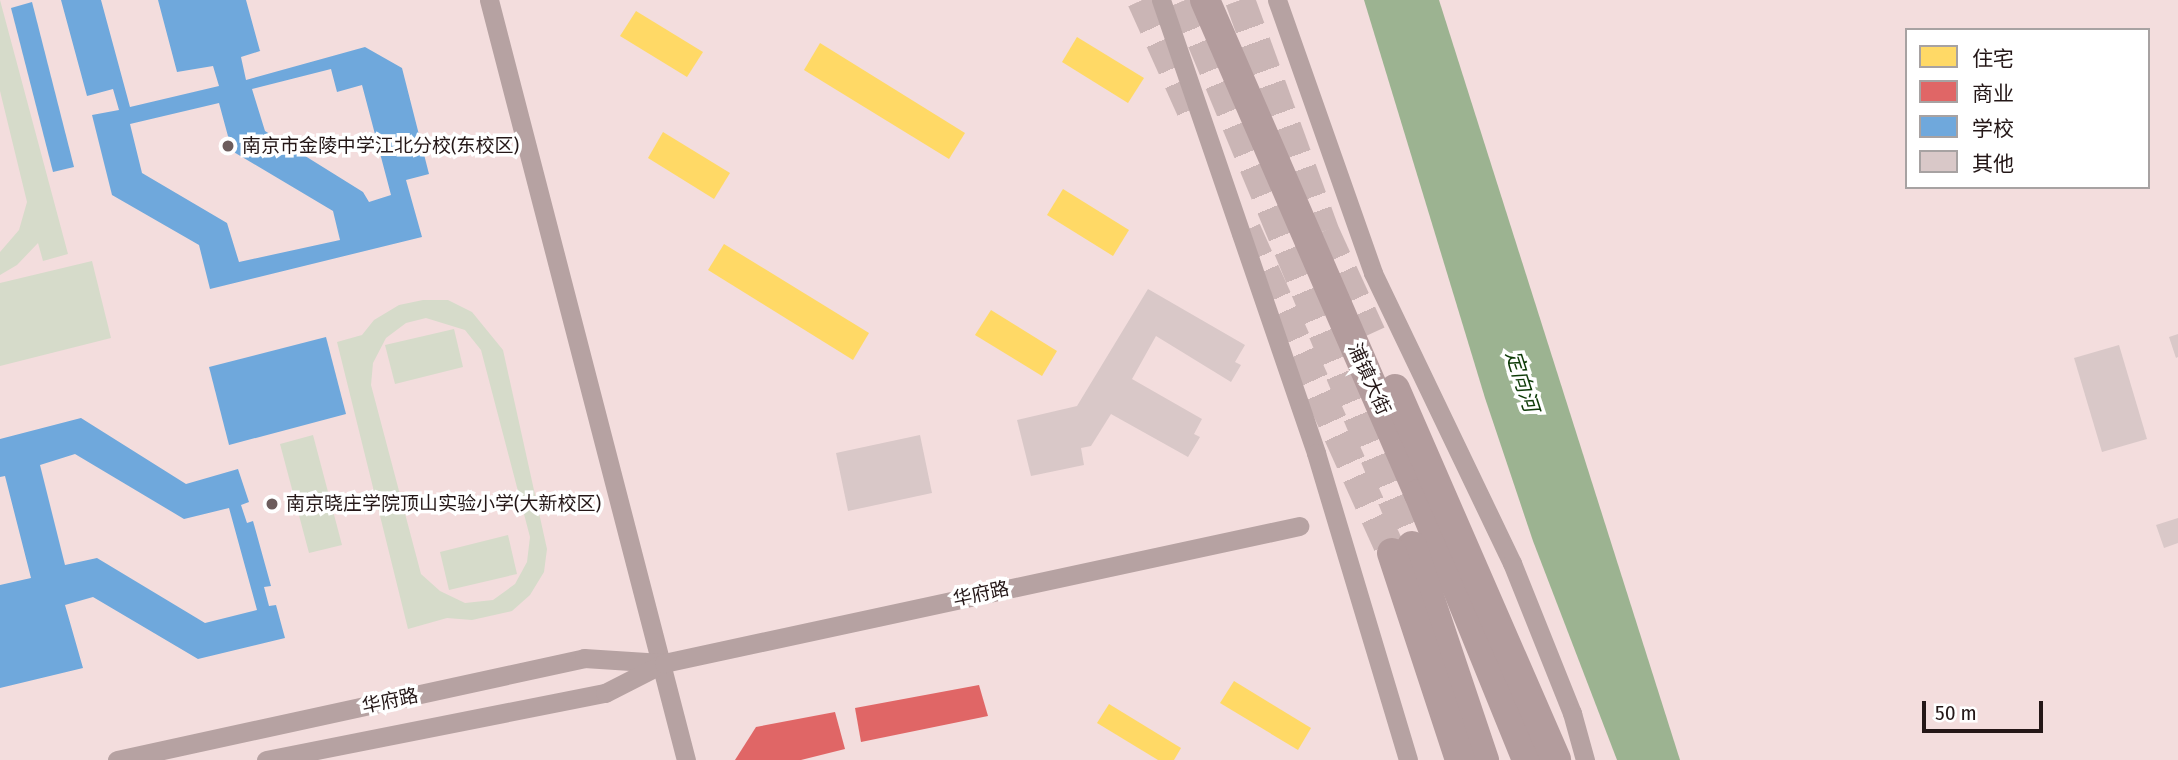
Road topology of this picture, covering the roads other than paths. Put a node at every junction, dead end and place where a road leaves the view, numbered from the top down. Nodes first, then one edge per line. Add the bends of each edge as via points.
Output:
1 (489, 0) edge
2 (1161, 0) edge
3 (1205, 0) edge
4 (1277, 0) edge
5 (1371, 334) tunnel mouth
6 (1299, 526) dead end
7 (664, 663) junction
8 (1549, 757) edge
9 (117, 760) edge
10 (266, 760) edge
11 (686, 760) edge
12 (1408, 760) edge
13 (1460, 760) edge
14 (1484, 760) edge
15 (1585, 760) edge

1 - 7 street
2 - 12 street via 1316,453
3 - 8 highway, 浦镇大街 via 1419,494
4 - 15 street via 1373,272 1512,564 1572,713
5 - 8 highway, 浦镇大街
6 - 7 street, 华府路
7 - 9 street, 华府路 via 584,659
7 - 10 street, 华府路 via 605,693
7 - 11 street
13 - 14 highway via 1402,550

